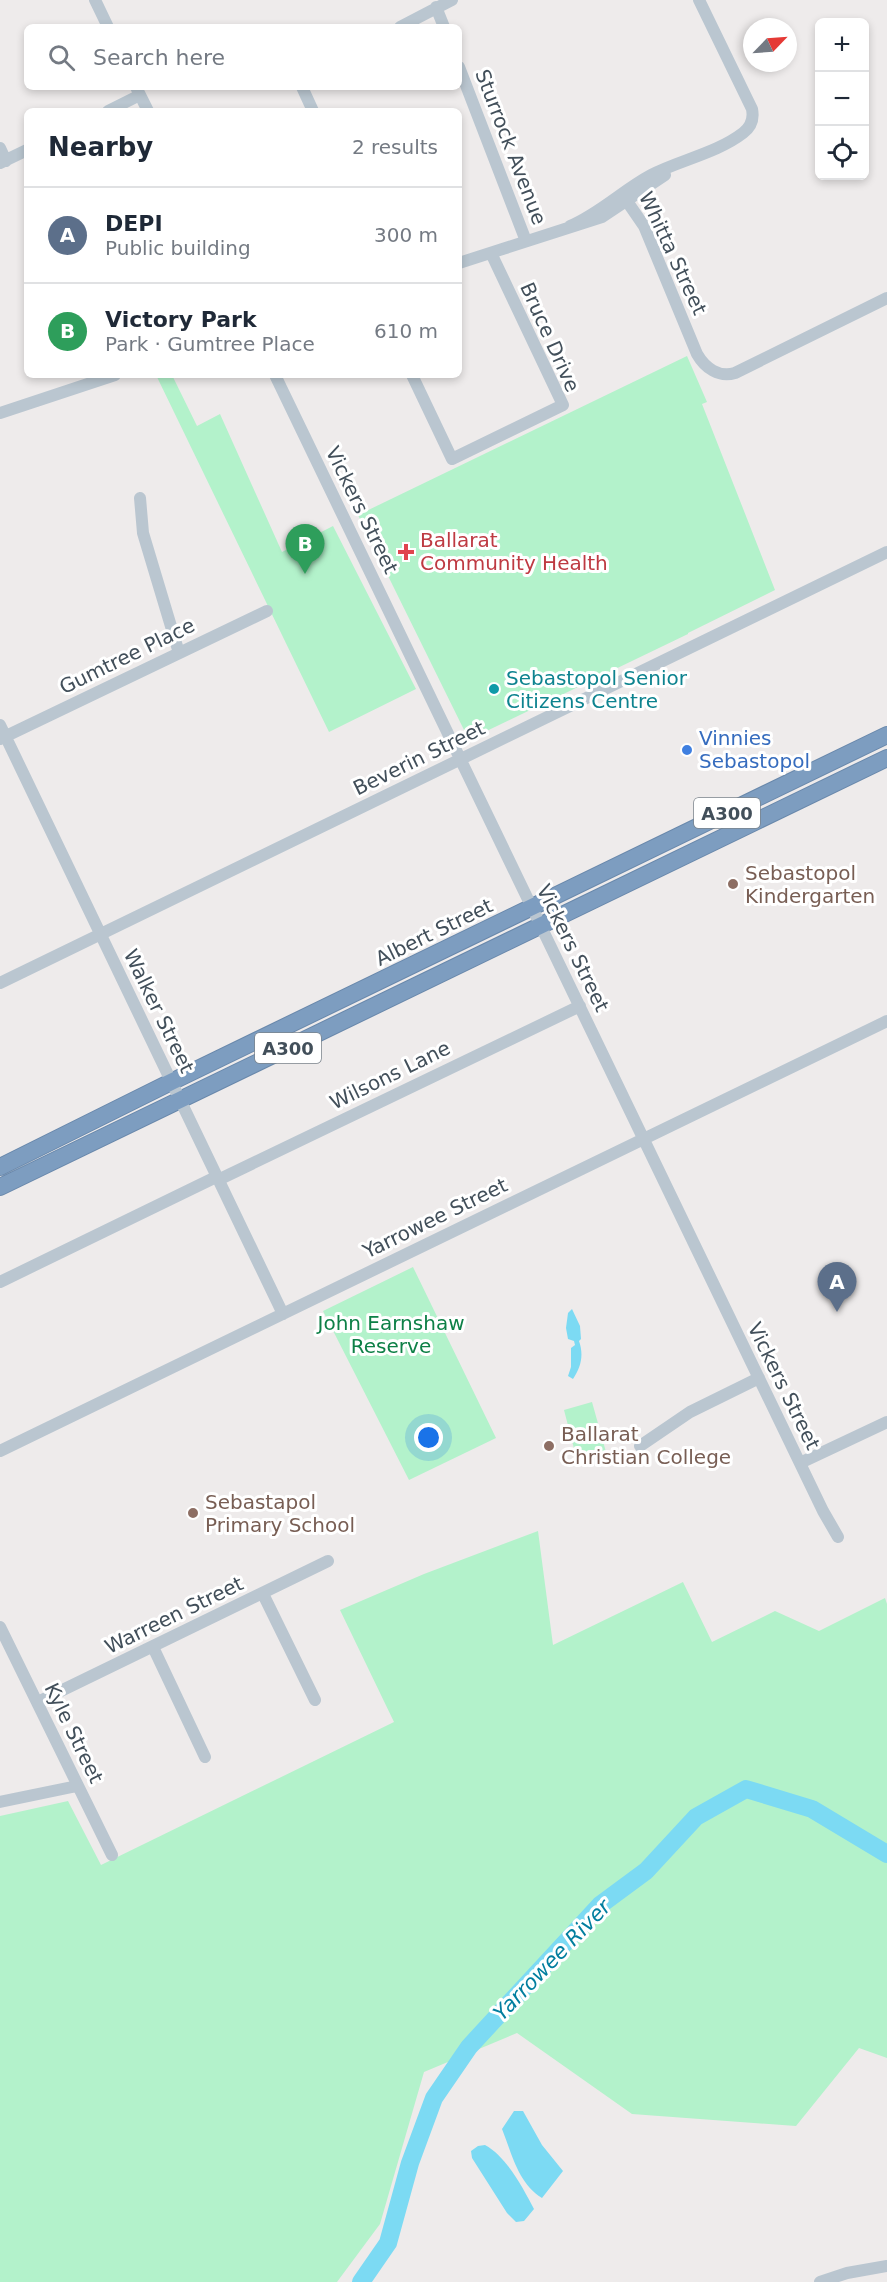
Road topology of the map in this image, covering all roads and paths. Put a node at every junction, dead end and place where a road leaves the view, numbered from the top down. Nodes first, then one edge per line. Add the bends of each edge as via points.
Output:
1 (94, 0) edge
2 (452, 0) edge
3 (699, 0) edge
4 (436, 7) junction
5 (106, 24) edge
6 (405, 24) edge
7 (443, 24) edge
8 (462, 75) edge
9 (303, 90) edge
10 (138, 91) edge
11 (112, 108) edge
12 (146, 108) edge
13 (312, 108) edge
14 (0, 148) edge
15 (24, 152) edge
16 (3, 162) edge
17 (628, 198) junction
18 (526, 241) junction
19 (491, 253) junction
20 (462, 262) edge
21 (887, 298) edge
22 (106, 378) edge
23 (276, 378) edge
24 (413, 378) edge
25 (0, 413) edge
26 (140, 498) dead end
27 (887, 552) edge
28 (267, 611) dead end
29 (179, 653) junction
30 (2, 733) edge
31 (887, 735) edge
32 (887, 758) edge
33 (461, 759) junction
34 (532, 907) junction
35 (541, 925) junction
36 (100, 935) junction
37 (0, 983) edge
38 (580, 1006) junction
39 (887, 1021) edge
40 (171, 1082) junction
41 (180, 1101) junction
42 (643, 1140) junction
43 (0, 1167) edge
44 (217, 1178) junction
45 (0, 1187) edge
46 (0, 1282) edge
47 (283, 1314) junction
48 (759, 1378) junction
49 (887, 1422) edge
50 (640, 1446) dead end
51 (0, 1451) edge
52 (800, 1463) junction
53 (838, 1537) dead end
54 (328, 1562) dead end
55 (263, 1594) junction
56 (0, 1627) edge
57 (153, 1647) junction
58 (315, 1700) dead end
59 (38, 1702) junction
60 (205, 1757) dead end
61 (77, 1786) junction
62 (0, 1802) edge
63 (112, 1855) dead end
64 (887, 2266) edge
65 (820, 2282) edge

1 - 5 street
2 - 4 street
3 - 17 street via 752,109 750,131 683,162
4 - 6 street
4 - 7 street
8 - 18 street, Sturrock Avenue
9 - 13 street
10 - 11 street
10 - 12 street
14 - 16 street
15 - 16 street
17 - 18 street via 602,217
17 - 21 street, Whitta Street via 652,228 704,353 724,371 757,361
18 - 19 street
19 - 20 street
19 - 24 street, Bruce Drive via 563,405 452,459
22 - 25 street
23 - 33 street, Vickers Street
26 - 29 street via 143,533
27 - 33 street, Beverin Street
28 - 29 street, Gumtree Place
29 - 30 street, Gumtree Place
30 - 36 street, Walker Street
31 - 34 highway, Albert Street / A300
32 - 35 highway, Albert Street / A300
33 - 34 street, Vickers Street
33 - 36 street, Beverin Street
34 - 35 street, Vickers Street
34 - 40 highway, Albert Street / A300
35 - 38 street, Vickers Street
35 - 41 highway, Albert Street / A300
36 - 37 street, Beverin Street
36 - 40 street, Walker Street
38 - 42 street, Vickers Street
38 - 44 street, Wilsons Lane
39 - 42 street, Yarrowee Street
40 - 41 street, Walker Street
40 - 43 highway, Albert Street / A300
41 - 44 street, Walker Street
41 - 45 highway, Albert Street / A300
42 - 47 street, Yarrowee Street
42 - 48 street, Vickers Street
44 - 46 street, Wilsons Lane
44 - 47 street, Walker Street
47 - 51 street, Yarrowee Street
48 - 50 street via 690,1412
48 - 52 street, Vickers Street
49 - 52 street
52 - 53 street, Vickers Street
54 - 55 street, Warreen Street
55 - 57 street, Warreen Street
55 - 58 street
56 - 59 street, Kyle Street
57 - 59 street, Warreen Street
57 - 60 street
59 - 61 street, Kyle Street
61 - 62 street
61 - 63 street, Kyle Street
64 - 65 street

